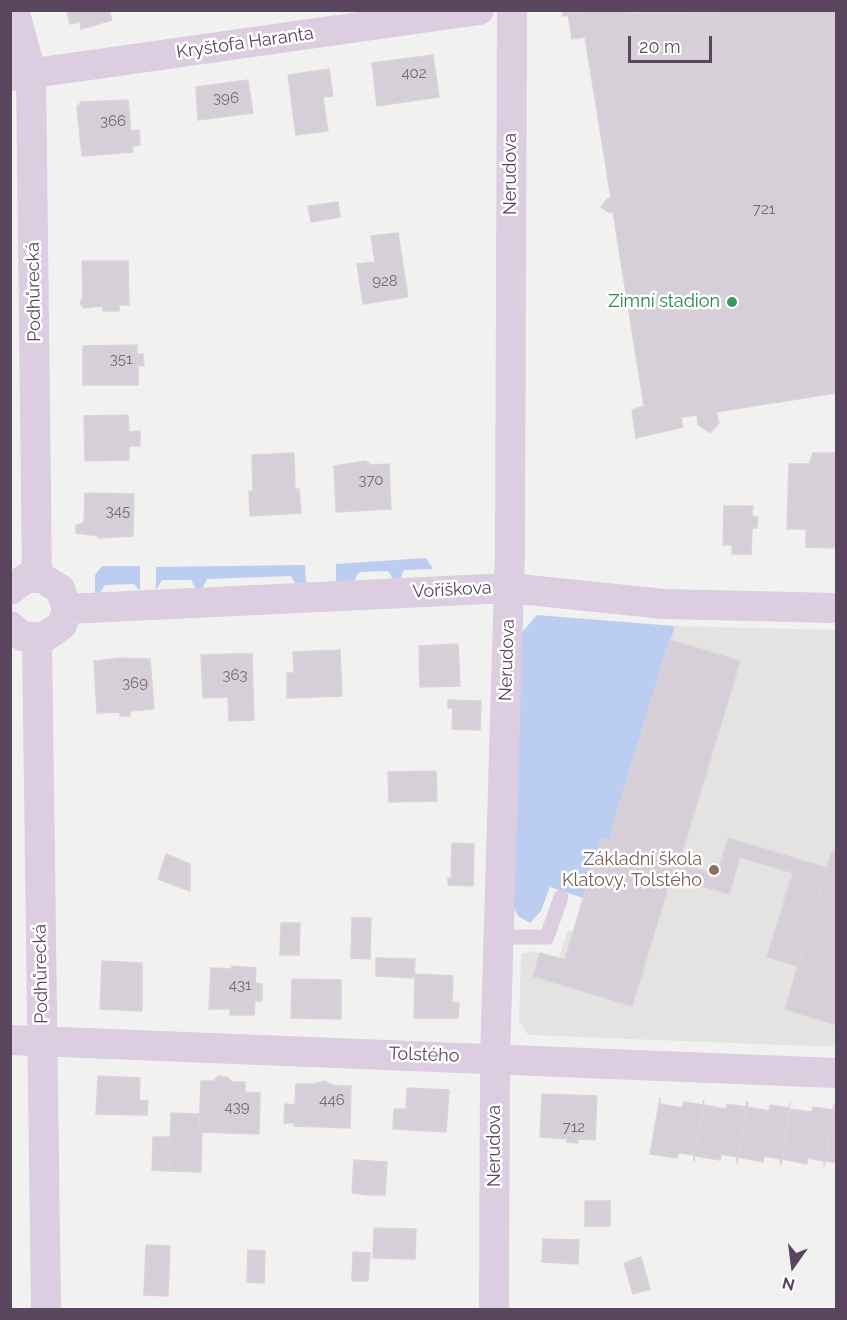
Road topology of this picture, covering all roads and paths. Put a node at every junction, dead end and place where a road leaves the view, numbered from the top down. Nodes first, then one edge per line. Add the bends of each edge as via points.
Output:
1 (14, 10) edge
2 (479, 10) edge
3 (512, 10) edge
4 (21, 74) edge
5 (37, 577) junction
6 (509, 588) junction
7 (10, 590) edge
8 (67, 609) junction
9 (837, 609) edge
10 (10, 626) edge
11 (37, 639) junction
12 (561, 897) dead end
13 (498, 937) junction
14 (10, 1040) edge
15 (42, 1041) junction
16 (495, 1058) junction
17 (837, 1073) edge
18 (46, 1310) edge
19 (494, 1310) edge

1 - 4 street, Podhůrecká
2 - 4 street, Kryštofa Haranta
3 - 6 street, Nerudova
4 - 5 street, Podhůrecká
5 - 7 street via 21,580
5 - 8 street via 56,585 63,593
6 - 8 street, Voříškova
6 - 9 street, Voříškova via 664,604
6 - 13 street, Nerudova
8 - 11 street via 58,630
10 - 11 street via 22,636
11 - 15 street, Podhůrecká
12 - 13 lane via 547,937
13 - 16 street, Nerudova
14 - 15 street, Tolstého
15 - 16 street, Tolstého
15 - 18 street, Podhůrecká
16 - 17 street, Tolstého
16 - 19 street, Nerudova

